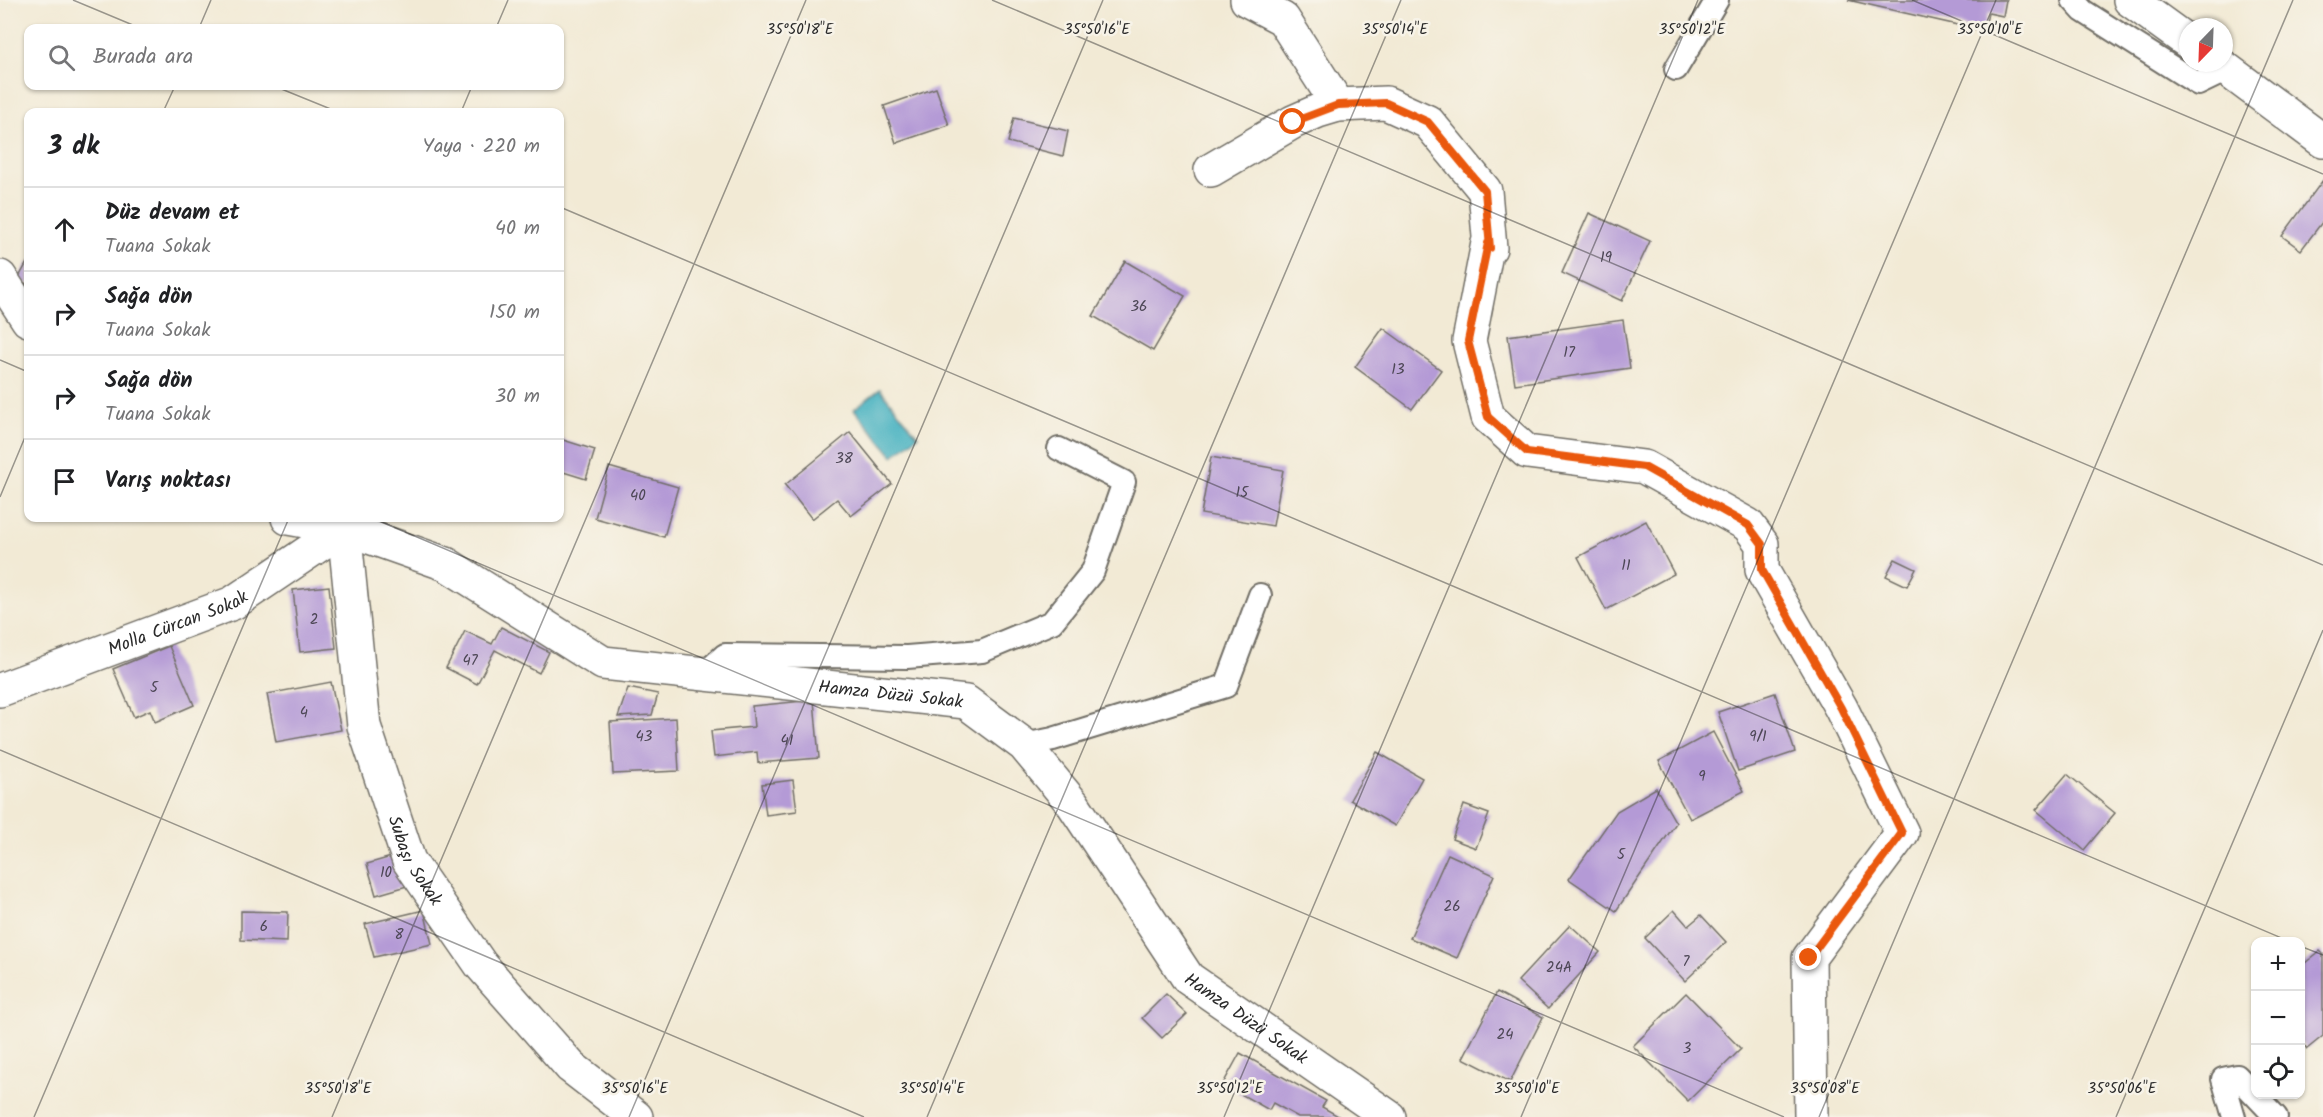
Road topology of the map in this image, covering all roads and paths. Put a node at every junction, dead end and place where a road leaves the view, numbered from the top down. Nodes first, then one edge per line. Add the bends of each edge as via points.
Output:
1 (1247, 0) edge
2 (1717, 0) edge
3 (2073, 0) edge
4 (2130, 0) edge
5 (2179, 35) edge
6 (1676, 69) dead end
7 (2179, 72) edge
8 (2179, 72) edge
9 (2215, 72) edge
10 (2229, 72) edge
11 (1338, 105) junction
12 (2323, 141) edge
13 (1211, 170) dead end
14 (0, 277) edge
15 (24, 314) edge
16 (1059, 449) dead end
17 (310, 522) edge
18 (344, 528) junction
19 (1260, 595) dead end
20 (704, 674) junction
21 (0, 690) edge
22 (1024, 745) junction
23 (636, 1117) edge
24 (1389, 1117) edge
25 (1811, 1117) edge
26 (2234, 1117) edge
27 (2276, 1117) edge

1 - 11 street via 1283,19
2 - 6 lane
3 - 7 lane via 2083,11
4 - 5 street
8 - 9 lane via 2198,84
10 - 12 street
11 - 13 street via 1293,122
11 - 25 street via 1386,103 1428,122 1485,191 1490,248 1488,243 1468,341 1488,417 1527,452 1644,467 1748,525 1762,544 1762,570 1841,708 1902,833 1809,958
14 - 15 street
16 - 20 lane via 1124,482 1093,571 1052,622 982,651 907,657 725,655
17 - 18 street, Hamza Düzü Sokak
18 - 20 street, Hamza Düzü Sokak via 446,564 603,663
18 - 21 street, Molla Cürcan Sokak via 233,603
18 - 23 street, Subaşı Sokak via 364,726 409,861 480,965 571,1067
19 - 22 lane via 1226,686
20 - 22 street, Hamza Düzü Sokak via 966,702
22 - 24 street, Hamza Düzü Sokak via 1073,804 1188,978
26 - 27 lane via 2223,1079 2237,1076

